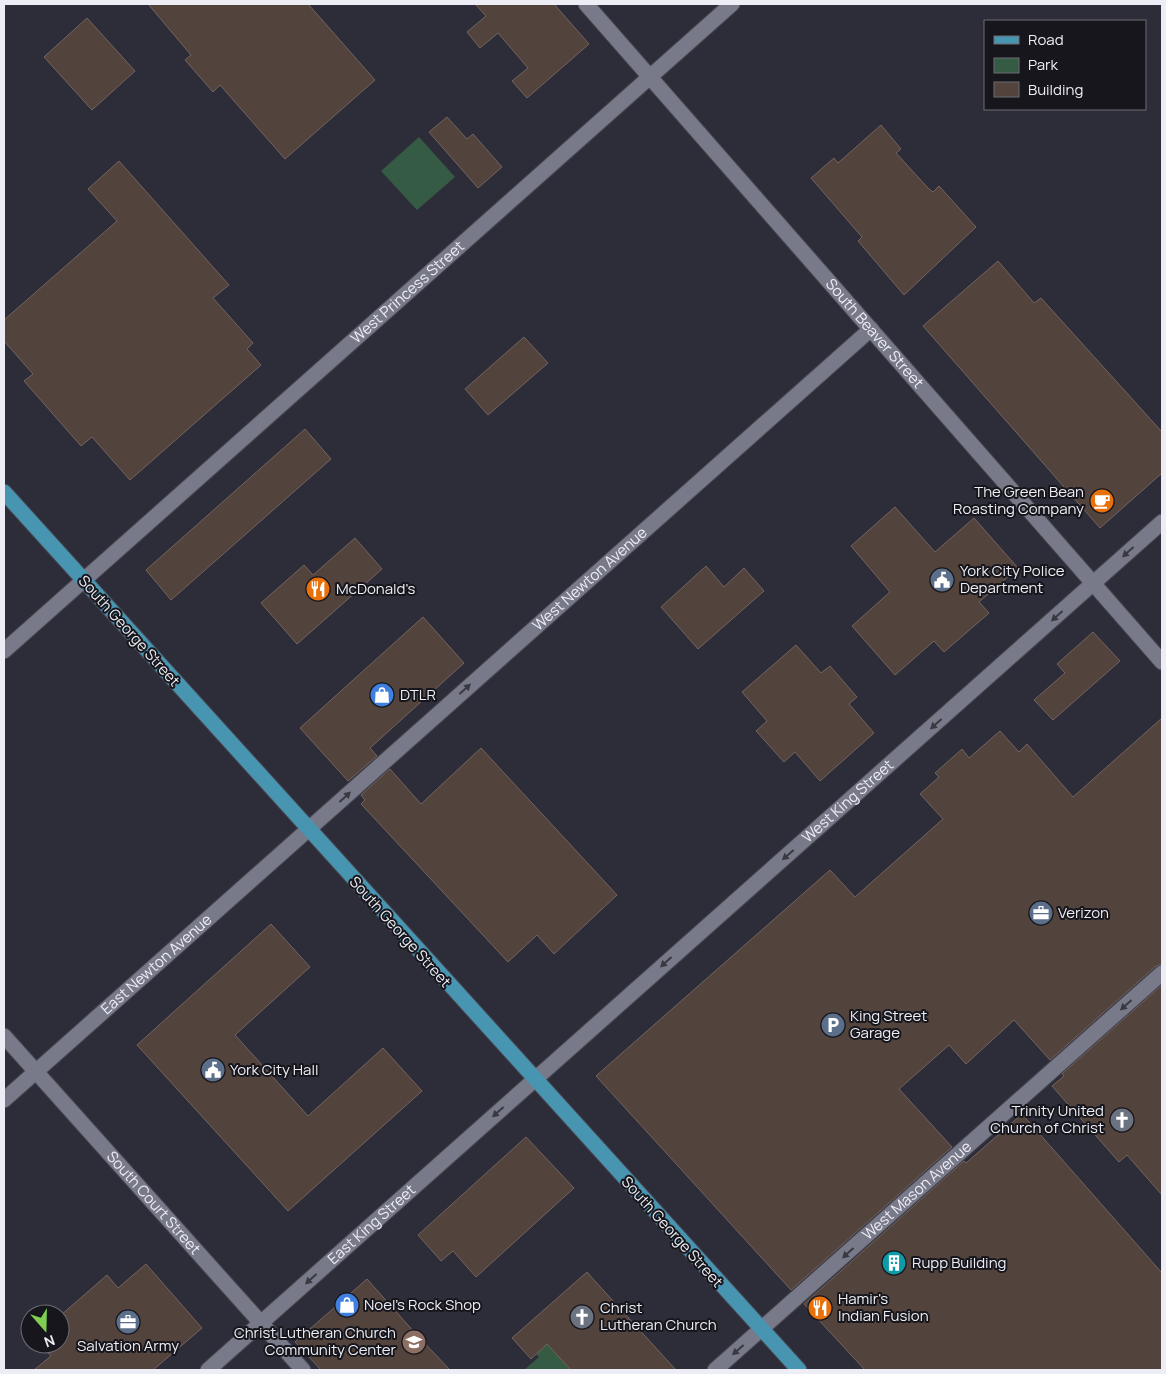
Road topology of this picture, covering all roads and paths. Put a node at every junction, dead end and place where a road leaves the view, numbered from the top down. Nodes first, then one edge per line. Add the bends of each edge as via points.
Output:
1 (586, 4) edge
2 (732, 4) edge
3 (650, 76) junction
4 (871, 329) junction
5 (4, 492) edge
6 (1162, 522) edge
7 (84, 581) junction
8 (1093, 583) junction
9 (4, 651) edge
10 (1162, 662) edge
11 (308, 830) junction
12 (1162, 973) edge
13 (4, 1036) edge
14 (36, 1071) junction
15 (534, 1080) junction
16 (4, 1100) edge
17 (261, 1324) junction
18 (761, 1330) junction
19 (208, 1370) edge
20 (303, 1370) edge
21 (715, 1370) edge
22 (799, 1370) edge

1 - 3 street, South Beaver Street
2 - 3 street, West Princess Street
3 - 4 street, South Beaver Street
3 - 7 street, West Princess Street
4 - 8 street, South Beaver Street
11 -> 4 street, West Newton Avenue
5 - 7 main road, South George Street
6 -> 8 street, West King Street
7 - 9 street, West Princess Street
7 - 11 main road, South George Street
8 - 10 street, South Beaver Street
8 -> 15 street, West King Street
11 - 14 street, East Newton Avenue
11 - 15 main road, South George Street
12 -> 18 street, West Mason Avenue
13 - 14 street, South Court Street
14 - 16 street, East Newton Avenue
14 - 17 street, South Court Street
15 -> 17 street, East King Street
15 - 18 main road, South George Street
17 - 19 street, East King Street
17 - 20 street, South Court Street
18 -> 21 street, West Mason Avenue
18 - 22 main road, South George Street

